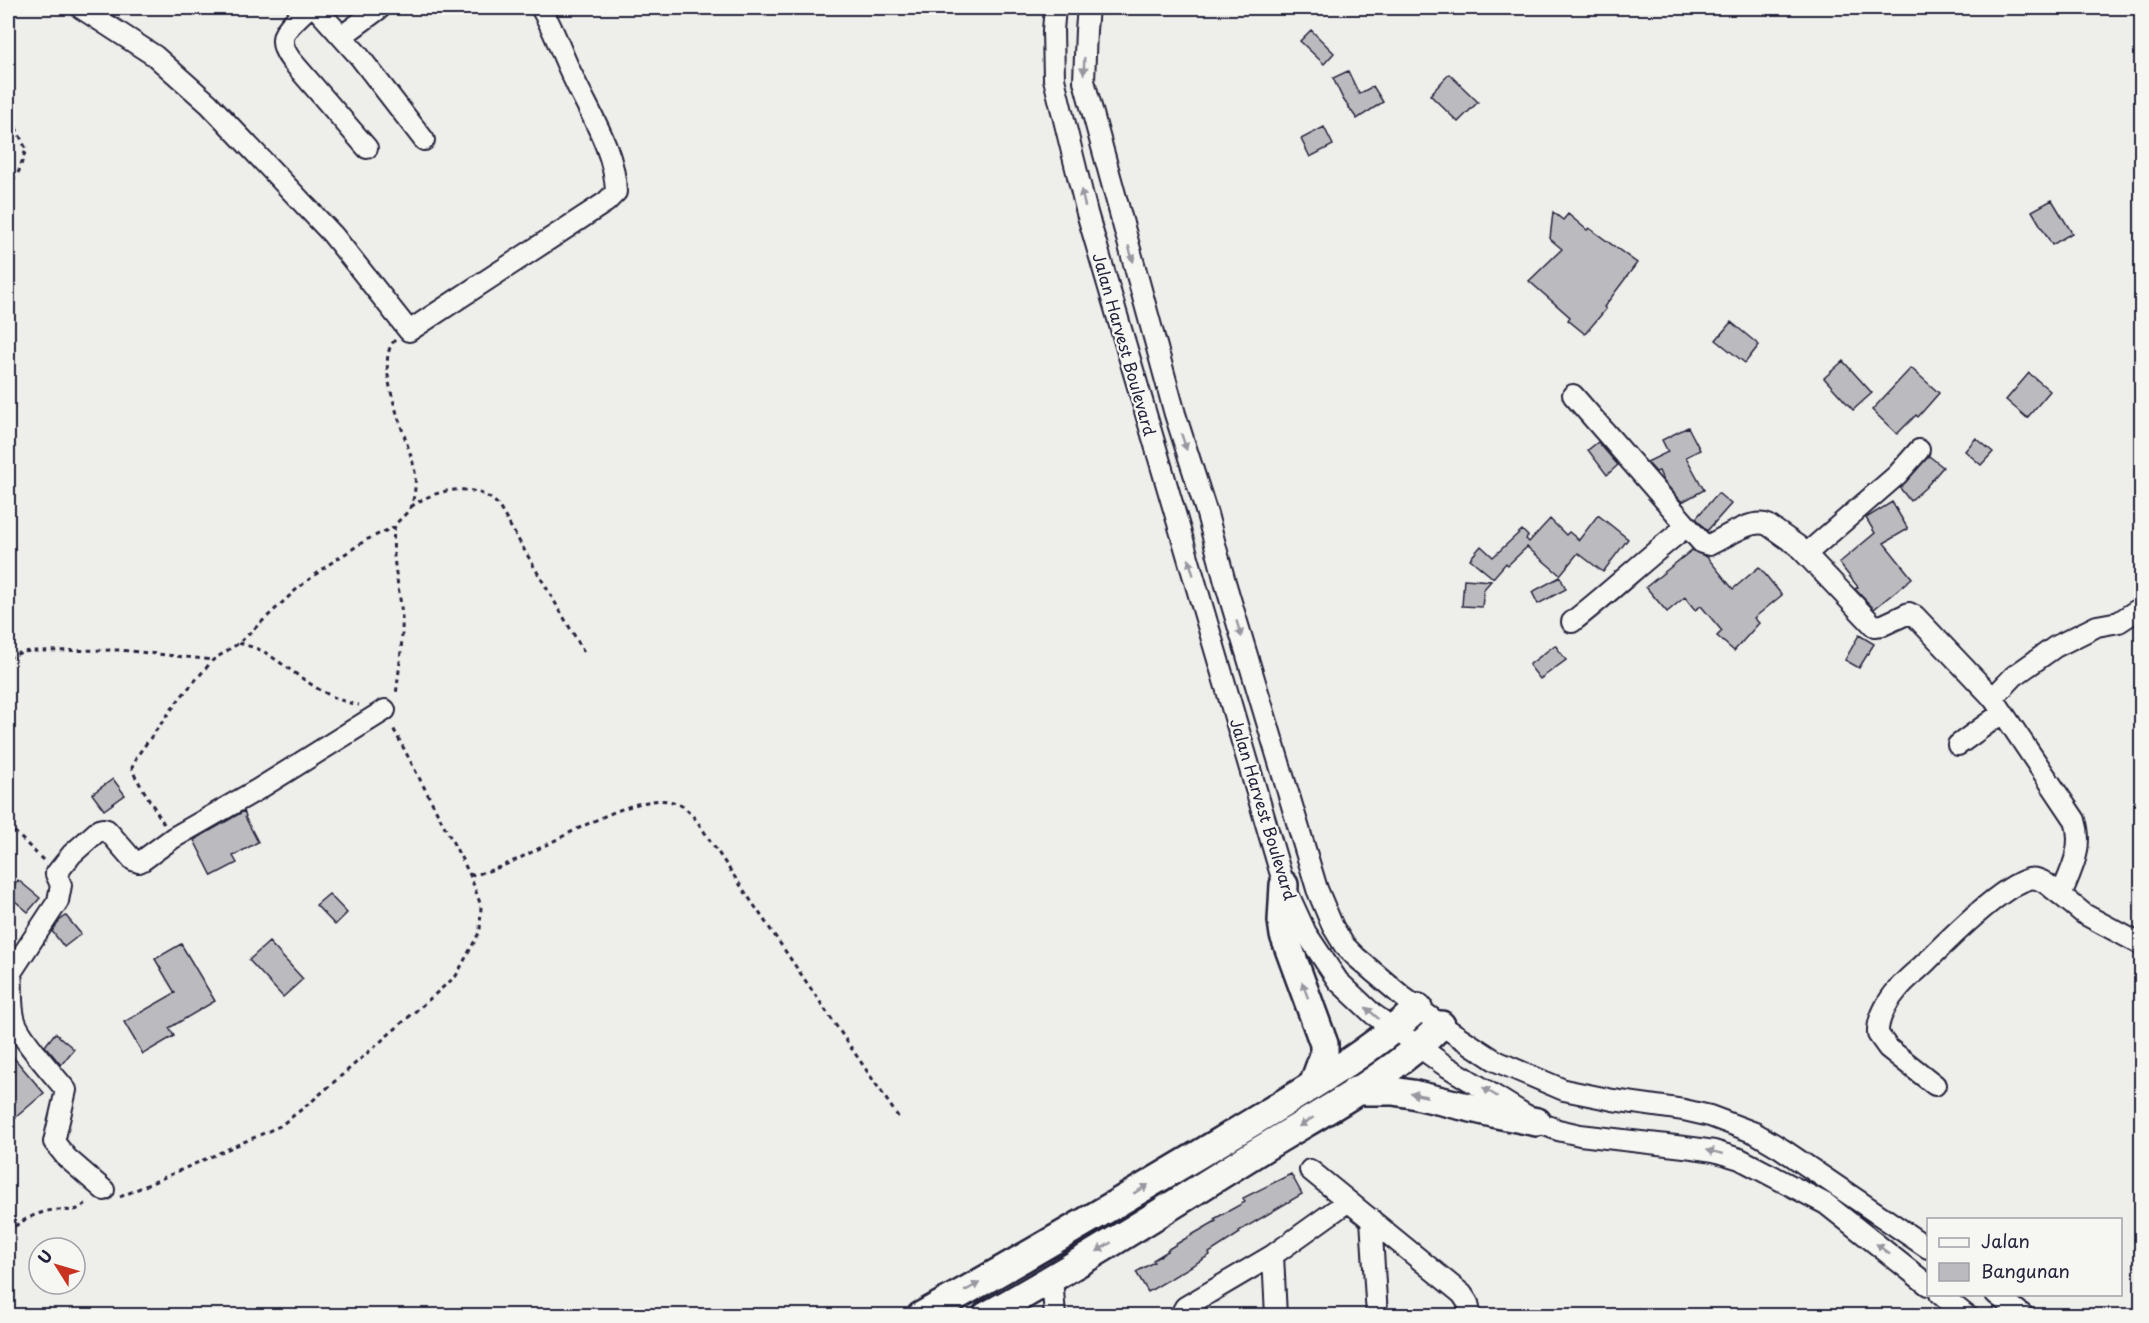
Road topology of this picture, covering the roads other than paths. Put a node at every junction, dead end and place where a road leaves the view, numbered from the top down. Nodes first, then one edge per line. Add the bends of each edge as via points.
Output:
1 (81, 8) edge
2 (308, 8) edge
3 (316, 8) edge
4 (380, 8) edge
5 (541, 8) edge
6 (1056, 8) edge
7 (1088, 8) edge
8 (342, 36) junction
9 (424, 140) dead end
10 (367, 148) dead end
11 (1573, 395) dead end
12 (1919, 450) dead end
13 (1207, 514) junction
14 (1178, 523) junction
15 (1686, 526) junction
16 (1806, 554) junction
17 (2139, 613) edge
18 (1572, 622) dead end
19 (1998, 706) junction
20 (385, 710) road end
21 (1958, 745) dead end
22 (1284, 885) junction
23 (2061, 895) junction
24 (2142, 945) edge
25 (9, 975) edge
26 (1418, 1008) junction
27 (1441, 1025) junction
28 (1394, 1030) junction
29 (1419, 1048) junction
30 (1313, 1085) junction
31 (1935, 1085) dead end
32 (1355, 1091) junction
33 (1537, 1122) junction
34 (1310, 1170) dead end
35 (104, 1190) road end
36 (1347, 1202) junction
37 (1371, 1219) junction
38 (1927, 1247) edge
39 (1273, 1255) junction
40 (1052, 1278) junction
41 (1927, 1284) edge
42 (1942, 1296) edge
43 (1999, 1296) edge
44 (1018, 1307) edge
45 (921, 1316) edge
46 (986, 1316) edge
47 (1055, 1316) edge
48 (1180, 1316) edge
49 (1276, 1316) edge
50 (1377, 1316) edge
51 (1472, 1316) edge
52 (1966, 1316) edge
53 (2024, 1316) edge

1 - 5 street via 155,56 209,104 333,235 409,331 616,192 615,174 601,134
2 - 10 street via 287,29 282,44 291,60
3 - 8 street
4 - 8 street
14 -> 6 street, Jalan Harvest Boulevard via 1087,213 1054,79
7 -> 13 street, Jalan Harvest Boulevard via 1084,81 1175,414
8 - 9 street
11 - 15 street
12 - 16 street via 1897,475
13 - 14 street
13 -> 26 street, Jalan Harvest Boulevard via 1317,889 1329,918 1344,945
22 -> 14 street, Jalan Harvest Boulevard
15 - 16 street via 1707,546 1745,528 1764,524
15 - 18 street
16 - 19 street via 1874,626 1909,613 1915,616
17 - 19 street via 2097,626 2055,647 2014,676
19 - 21 street
19 - 23 street via 2075,820 2077,855
20 - 25 street via 143,860 131,858 107,830 101,829 56,874 61,885 58,901
28 -> 22 street, Jalan Harvest Boulevard via 1338,981 1306,933
30 -> 22 street via 1324,1044 1284,935
23 - 24 street via 2084,914
23 - 31 street via 2036,879 2016,885 1944,943 1896,990 1880,1018 1878,1034 1888,1048
25 - 35 street via 15,1022 66,1090 54,1142 66,1158
26 - 27 street, Jalan Harvest Boulevard
26 - 28 street
27 - 29 street
27 - 38 street, Jalan Harvest Boulevard via 1496,1061 1564,1090 1684,1110 1755,1133
28 - 29 street, Jalan Harvest Boulevard
28 - 30 street
29 - 32 street
33 -> 29 street, Jalan Harvest Boulevard
45 -> 30 street via 1051,1244
33 -> 32 street via 1412,1094
32 -> 40 street
41 -> 33 street, Jalan Harvest Boulevard via 1826,1204 1740,1160 1714,1151 1580,1135
34 - 36 street
36 - 37 street
36 - 39 street
37 - 50 street
37 - 51 street via 1462,1294
39 - 48 street via 1185,1307
39 - 49 street
40 - 44 street
40 - 47 street
42 - 52 street
43 - 53 street
44 - 46 street

